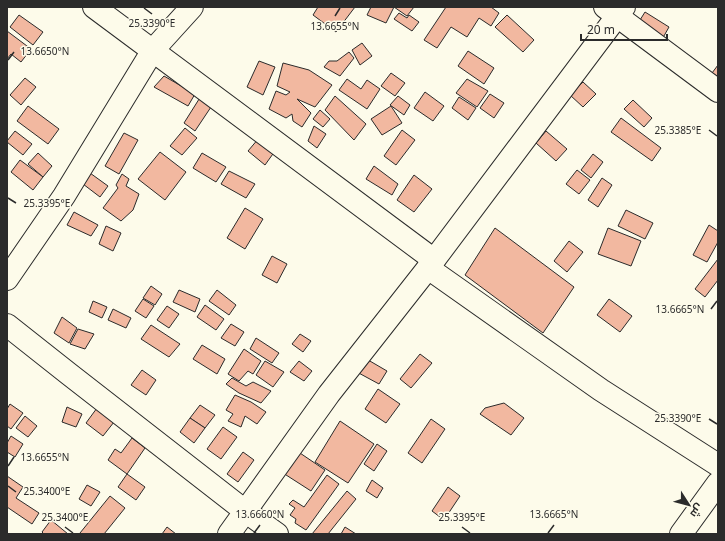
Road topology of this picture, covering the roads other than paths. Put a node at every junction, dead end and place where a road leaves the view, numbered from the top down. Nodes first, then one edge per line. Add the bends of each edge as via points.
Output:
1 (94, 7) edge
2 (192, 7) edge
3 (615, 10) edge
4 (153, 50) junction
5 (718, 91) edge
6 (431, 264) junction
7 (7, 279) edge
8 (7, 325) edge
9 (718, 465) edge
10 (718, 483) edge
11 (245, 511) junction
12 (229, 534) edge
13 (277, 534) edge
14 (681, 534) edge

1 - 4 street
2 - 4 street
3 - 5 street
3 - 6 street
4 - 6 street
4 - 7 street via 64,196
6 - 9 street via 601,390
6 - 11 street via 329,394
8 - 11 street
10 - 14 street
11 - 12 street
11 - 13 street

